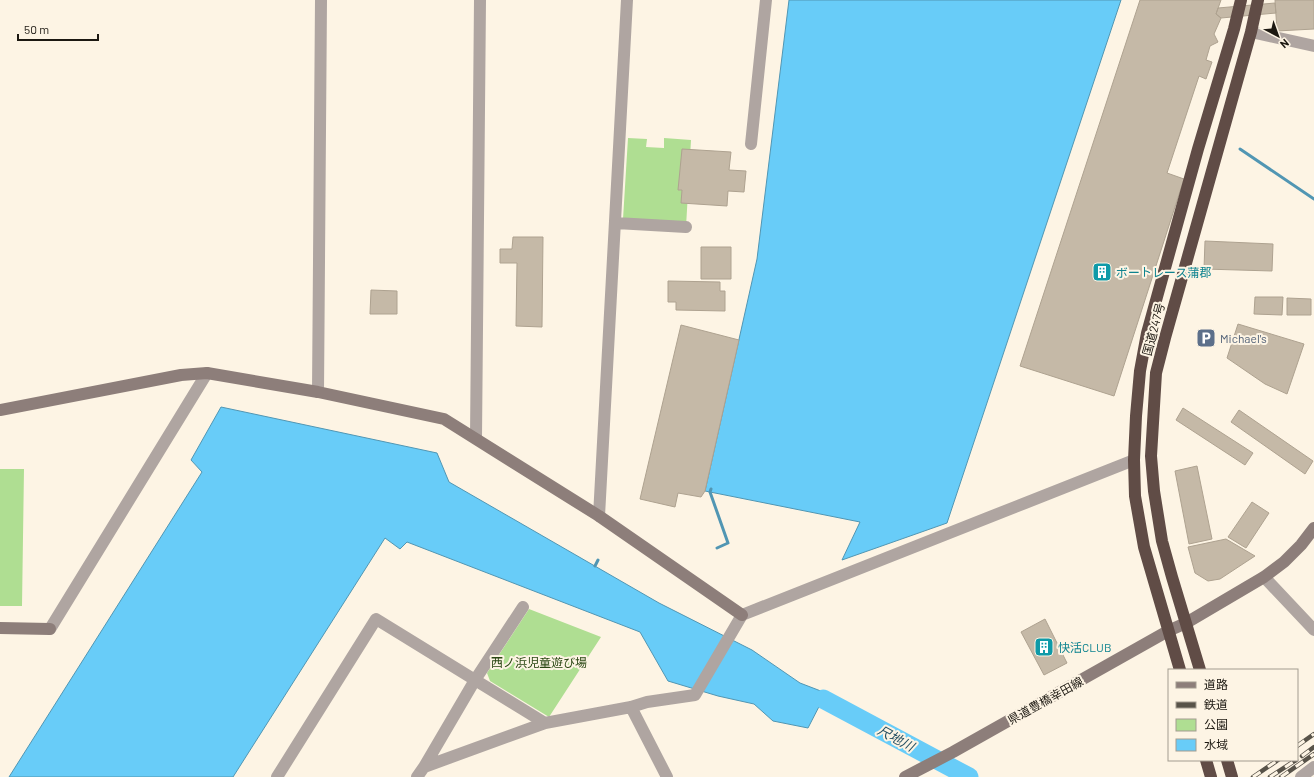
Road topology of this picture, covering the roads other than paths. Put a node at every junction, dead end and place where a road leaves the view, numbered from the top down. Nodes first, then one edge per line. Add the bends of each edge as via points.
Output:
1 (321, 0) edge
2 (480, 0) edge
3 (627, 0) edge
4 (766, 0) edge
5 (1241, 0) edge
6 (1258, 0) edge
7 (1251, 32) junction
8 (1314, 46) edge
9 (751, 144) dead end
10 (616, 223) junction
11 (686, 227) dead end
12 (207, 373) junction
13 (318, 392) junction
14 (0, 410) edge
15 (476, 438) junction
16 (1134, 460) junction
17 (599, 516) junction
18 (1314, 528) edge
19 (1264, 577) junction
20 (523, 607) dead end
21 (742, 615) junction
22 (1186, 623) junction
23 (0, 628) edge
24 (1314, 630) edge
25 (1168, 631) junction
26 (1180, 669) edge
27 (1200, 669) edge
28 (475, 680) junction
29 (631, 707) junction
30 (545, 723) junction
31 (1206, 761) edge
32 (1227, 761) edge
33 (1314, 767) edge
34 (421, 772) edge
35 (277, 777) edge
36 (667, 777) edge
37 (905, 777) edge
38 (1211, 777) edge
39 (1232, 777) edge
40 (1301, 777) edge

1 - 13 street
2 - 15 street
3 - 10 street
4 - 9 street
5 - 16 highway, 国道247号 via 1147,333 1140,370
6 - 7 highway, 国道247号
7 - 8 street
7 - 22 highway, 国道247号 via 1156,373 1151,456 1154,491 1162,541
10 - 11 street
10 - 17 street
12 - 13 street
12 - 14 street via 181,375
12 - 23 street via 50,629
13 - 15 street via 444,419
15 - 17 street
16 - 21 street
16 - 25 highway, 国道247号 via 1135,496 1144,547
17 - 21 street
18 - 19 street, 県道豊橋幸田線 via 1284,562
19 - 22 street, 県道豊橋幸田線
19 - 24 street
20 - 28 street
21 - 29 street via 695,695
22 - 25 street, 県道豊橋幸田線
22 - 27 highway, 国道247号
25 - 26 highway, 国道247号
25 - 37 street, 県道豊橋幸田線
28 - 30 street
28 - 34 street
28 - 35 street via 376,619
29 - 30 street
29 - 36 street
30 - 34 street
31 - 38 highway
32 - 39 highway
33 - 40 street

